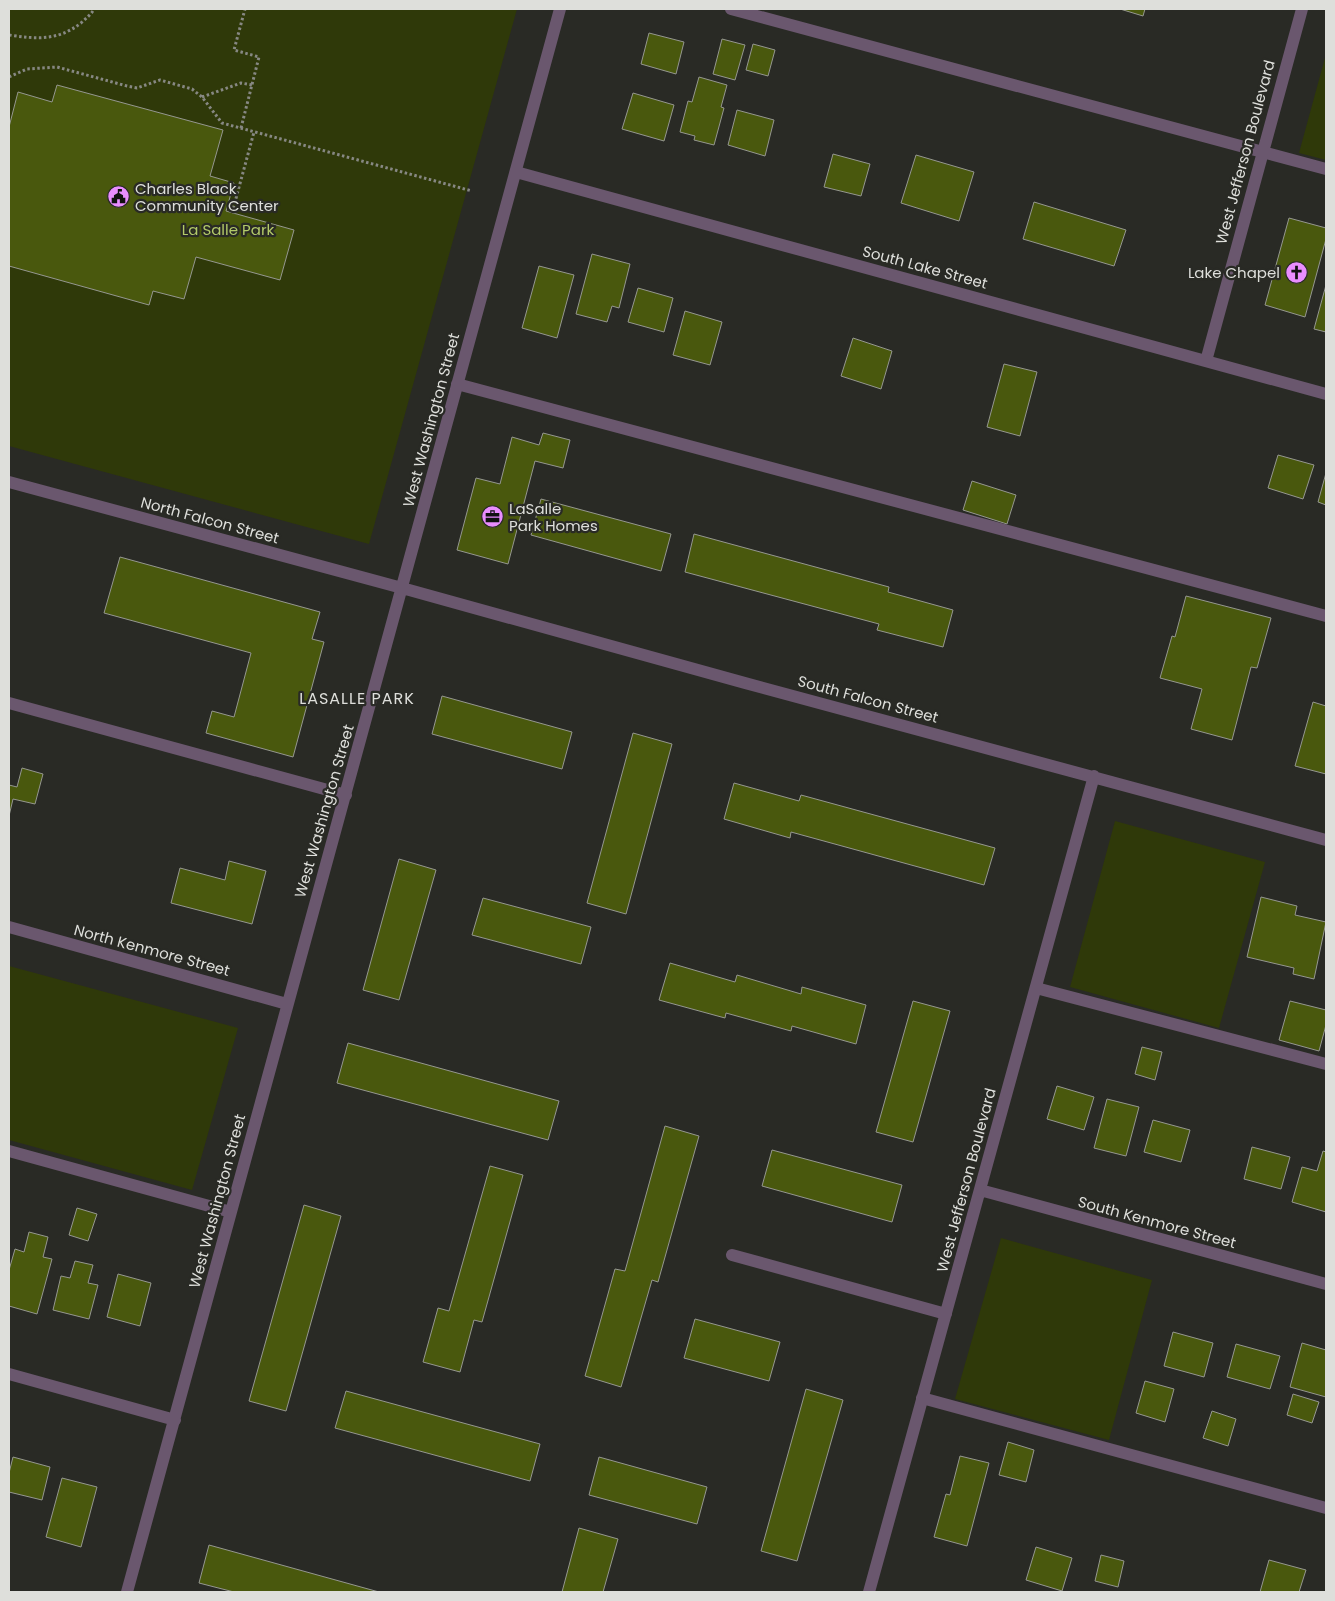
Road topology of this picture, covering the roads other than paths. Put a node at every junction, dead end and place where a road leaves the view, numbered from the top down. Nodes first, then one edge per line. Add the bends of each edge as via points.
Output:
1 (560, 9) edge
2 (731, 9) edge
3 (1302, 9) edge
4 (1262, 151) junction
5 (1326, 169) edge
6 (516, 172) junction
7 (1206, 361) junction
8 (457, 384) junction
9 (1326, 394) edge
10 (9, 482) edge
11 (402, 588) junction
12 (1326, 616) edge
13 (9, 703) edge
14 (1094, 776) junction
15 (346, 795) junction
16 (1326, 840) edge
17 (9, 927) edge
18 (1036, 988) junction
19 (287, 1004) junction
20 (1326, 1064) edge
21 (9, 1150) edge
22 (980, 1190) junction
23 (230, 1212) junction
24 (732, 1255) dead end
25 (1326, 1284) edge
26 (946, 1314) junction
27 (9, 1374) edge
28 (922, 1398) junction
29 (175, 1420) junction
30 (1326, 1508) edge
31 (127, 1592) edge
32 (869, 1592) edge

1 - 6 street, West Washington Street
2 - 4 street
3 - 4 street, West Jefferson Boulevard
4 - 5 street
4 - 7 street, West Jefferson Boulevard
6 - 7 street, South Lake Street
6 - 8 street, West Washington Street
7 - 9 street, South Lake Street
8 - 11 street, West Washington Street
8 - 12 street
10 - 11 street, North Falcon Street
11 - 14 street, South Falcon Street
11 - 15 street, West Washington Street
13 - 15 street
14 - 16 street, South Falcon Street
14 - 18 street, West Jefferson Boulevard
15 - 19 street, West Washington Street
17 - 19 street, North Kenmore Street
18 - 20 street
18 - 22 street, West Jefferson Boulevard
19 - 23 street, West Washington Street
21 - 23 street
22 - 25 street, South Kenmore Street
22 - 26 street, West Jefferson Boulevard
23 - 29 street, West Washington Street
24 - 26 street
26 - 28 street, West Jefferson Boulevard
27 - 29 street
28 - 30 street
28 - 32 street, West Jefferson Boulevard
29 - 31 street, West Washington Street

